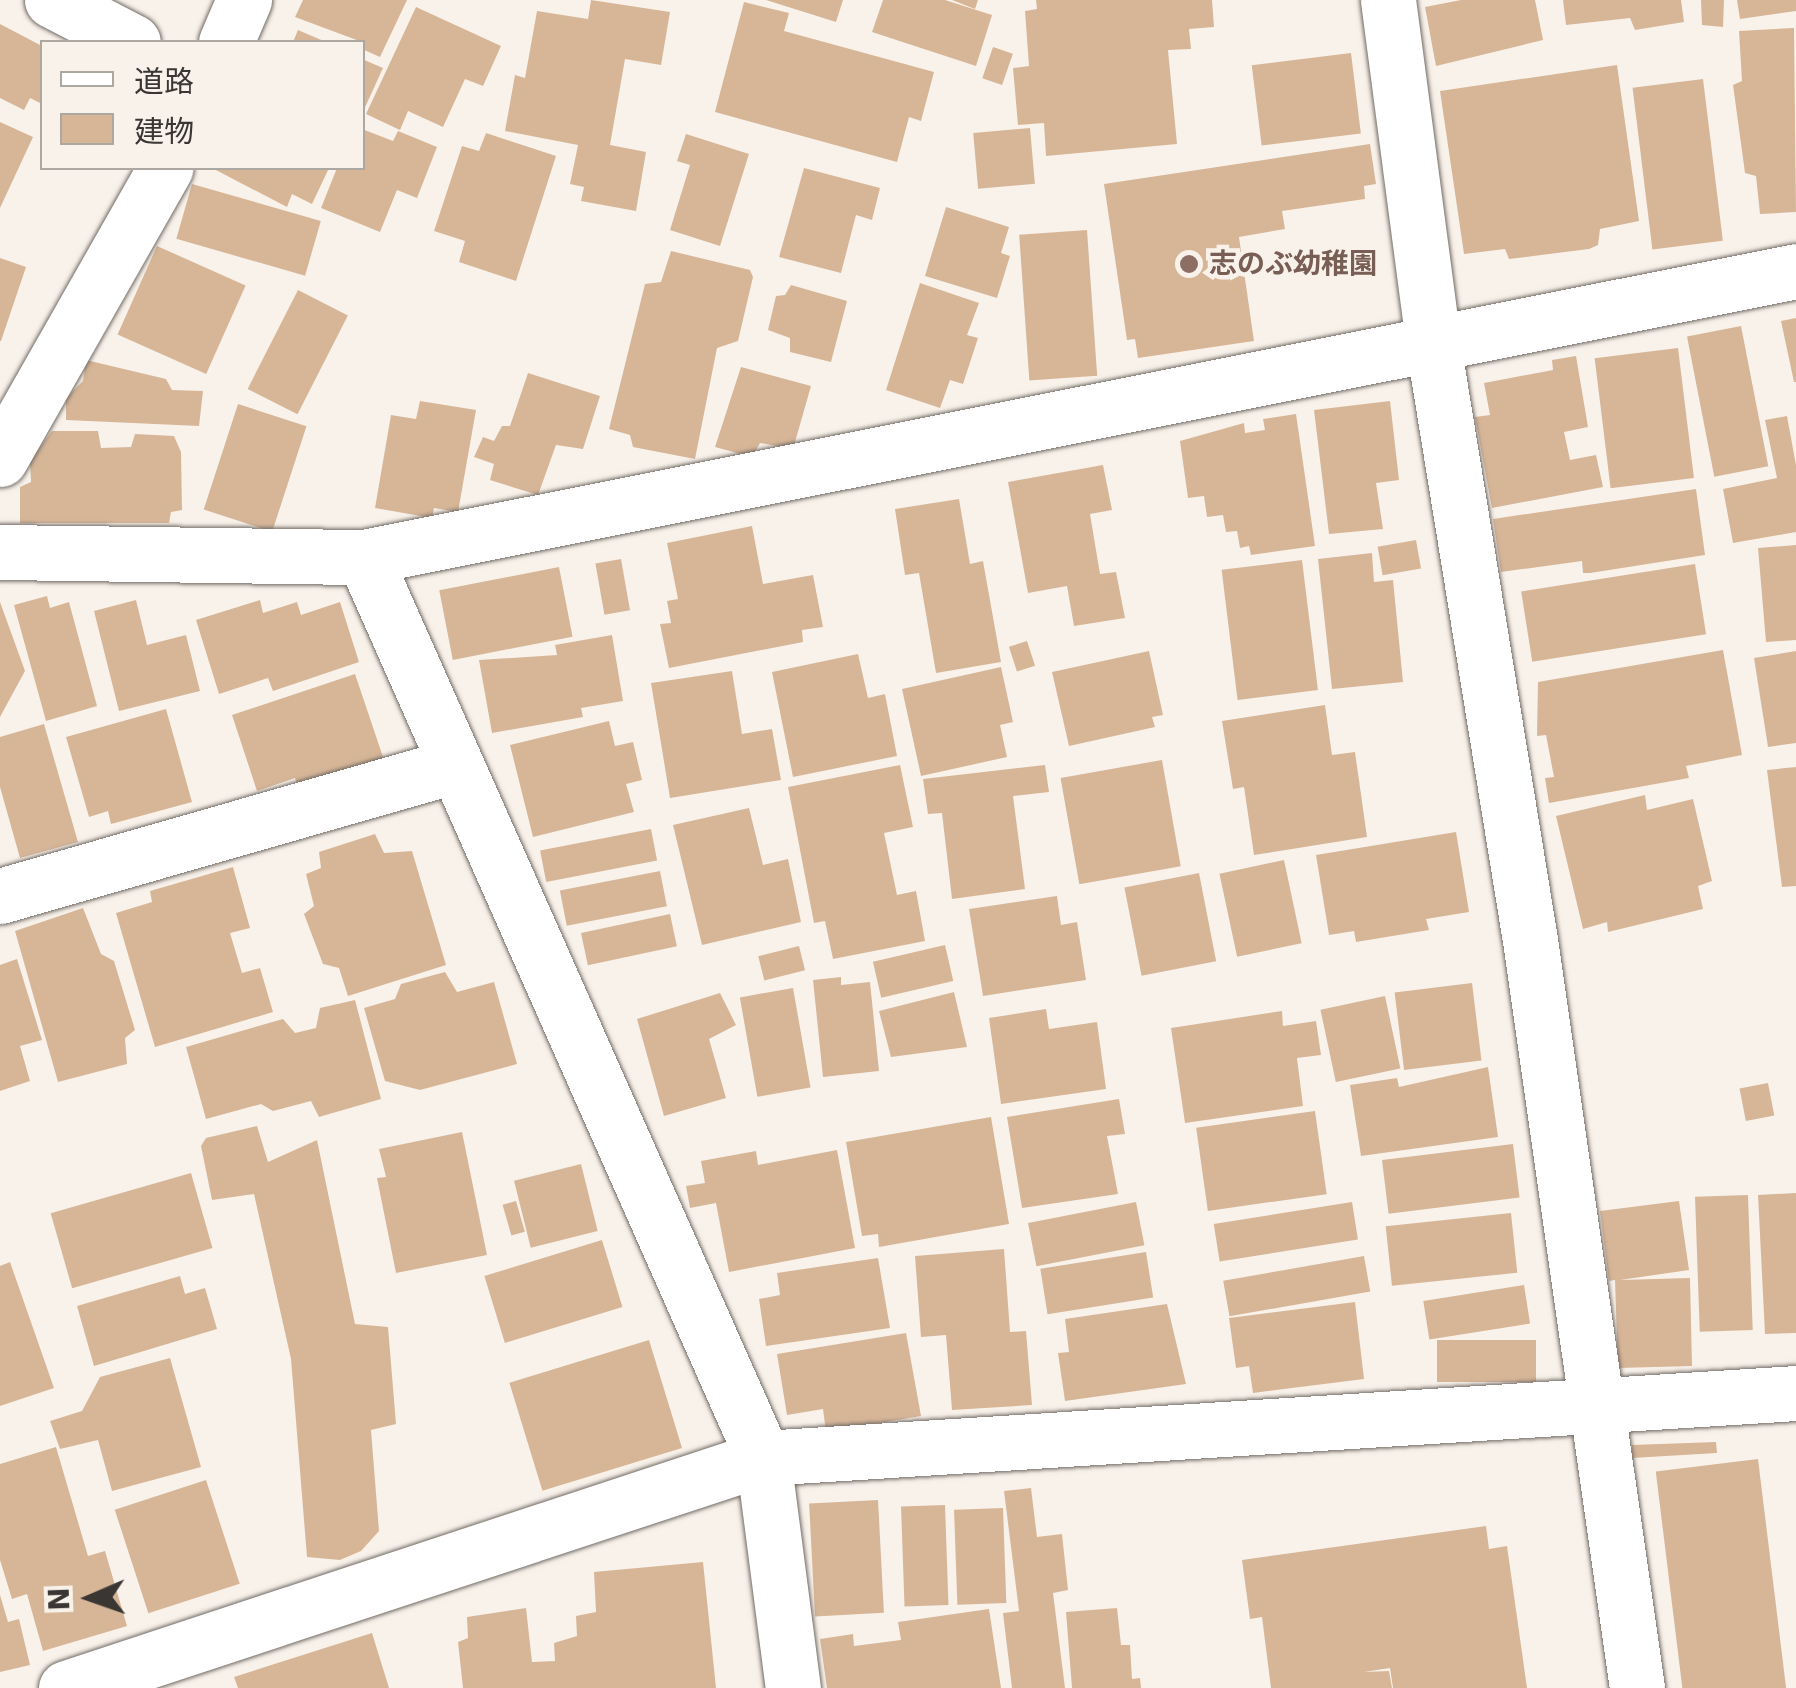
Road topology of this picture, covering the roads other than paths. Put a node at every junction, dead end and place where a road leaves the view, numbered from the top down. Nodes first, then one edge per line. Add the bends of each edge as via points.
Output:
1 (52, 0) edge
2 (244, 0) edge
3 (1388, 0) edge
4 (129, 40) edge
5 (227, 40) edge
6 (165, 170) edge
7 (1796, 270) edge
8 (1433, 344) junction
9 (0, 460) edge
10 (0, 552) edge
11 (364, 557) junction
12 (456, 766) junction
13 (0, 896) edge
14 (1796, 1393) edge
15 (1597, 1405) junction
16 (763, 1458) junction
17 (66, 1688) edge
18 (792, 1688) edge
19 (1637, 1688) edge

1 - 4 street
2 - 5 street
3 - 8 street
6 - 9 street
7 - 8 street
8 - 11 street
8 - 15 street
10 - 11 street
11 - 12 street
12 - 13 street
12 - 16 street
14 - 15 street
15 - 16 street
15 - 19 street
16 - 17 street
16 - 18 street

